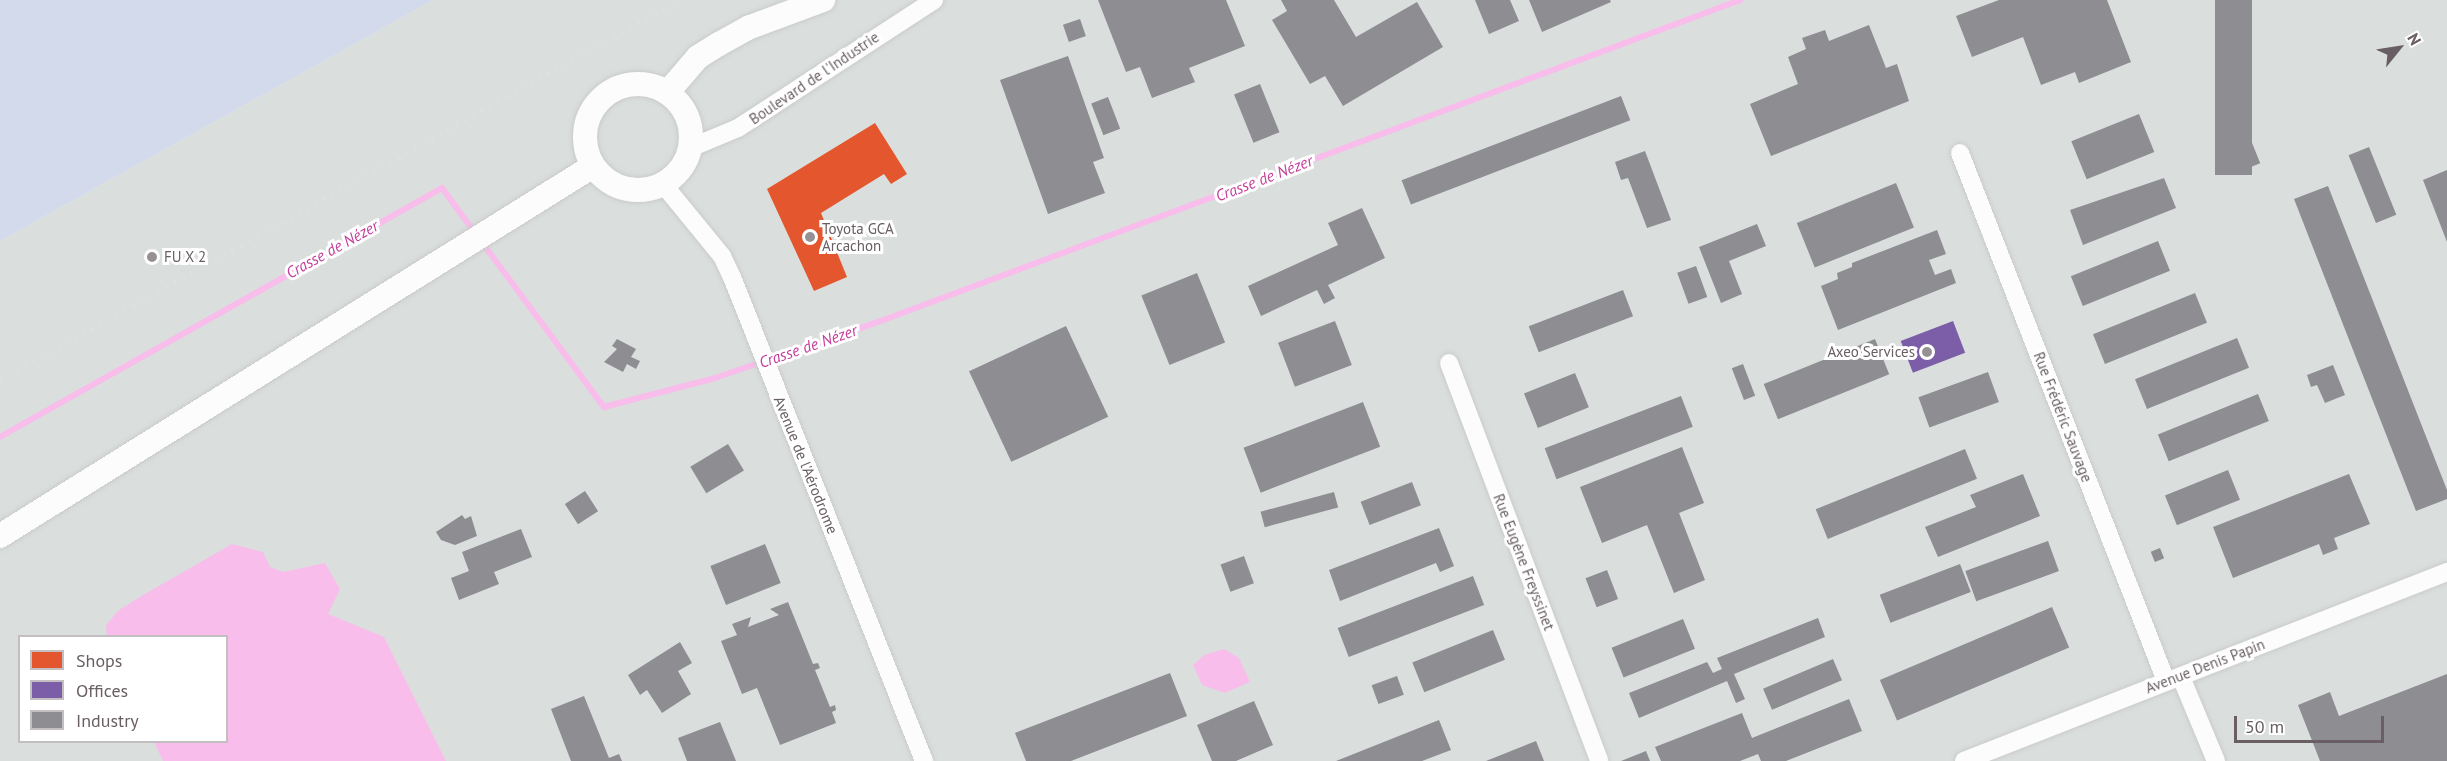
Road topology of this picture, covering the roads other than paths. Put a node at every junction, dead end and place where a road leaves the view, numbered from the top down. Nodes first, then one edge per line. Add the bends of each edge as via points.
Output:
1 (823, 0) edge
2 (934, 0) edge
3 (667, 93) junction
4 (690, 148) junction
5 (1960, 153) dead end
6 (593, 166) junction
7 (663, 184) junction
8 (1449, 363) dead end
9 (0, 536) edge
10 (2447, 572) edge
11 (2173, 679) junction
12 (924, 761) edge
13 (1599, 761) edge
14 (1964, 761) edge
15 (2216, 761) edge

1 - 3 main road via 750,27 719,44 698,57
2 - 4 street, Boulevard de l'Industrie via 738,128
3 - 4 main road via 687,117
3 - 6 main road via 651,85 633,84 600,99 585,131
4 - 7 main road via 685,163
5 - 11 street, Rue Frédéric Sauvage
6 - 7 main road via 617,186 648,190
6 - 9 main road
7 - 12 street, Avenue de l'Aérodrome via 722,256
8 - 13 street, Rue Eugène Freyssinet
10 - 11 street, Avenue Denis Papin
11 - 14 street, Avenue Denis Papin
11 - 15 street, Rue Frédéric Sauvage

